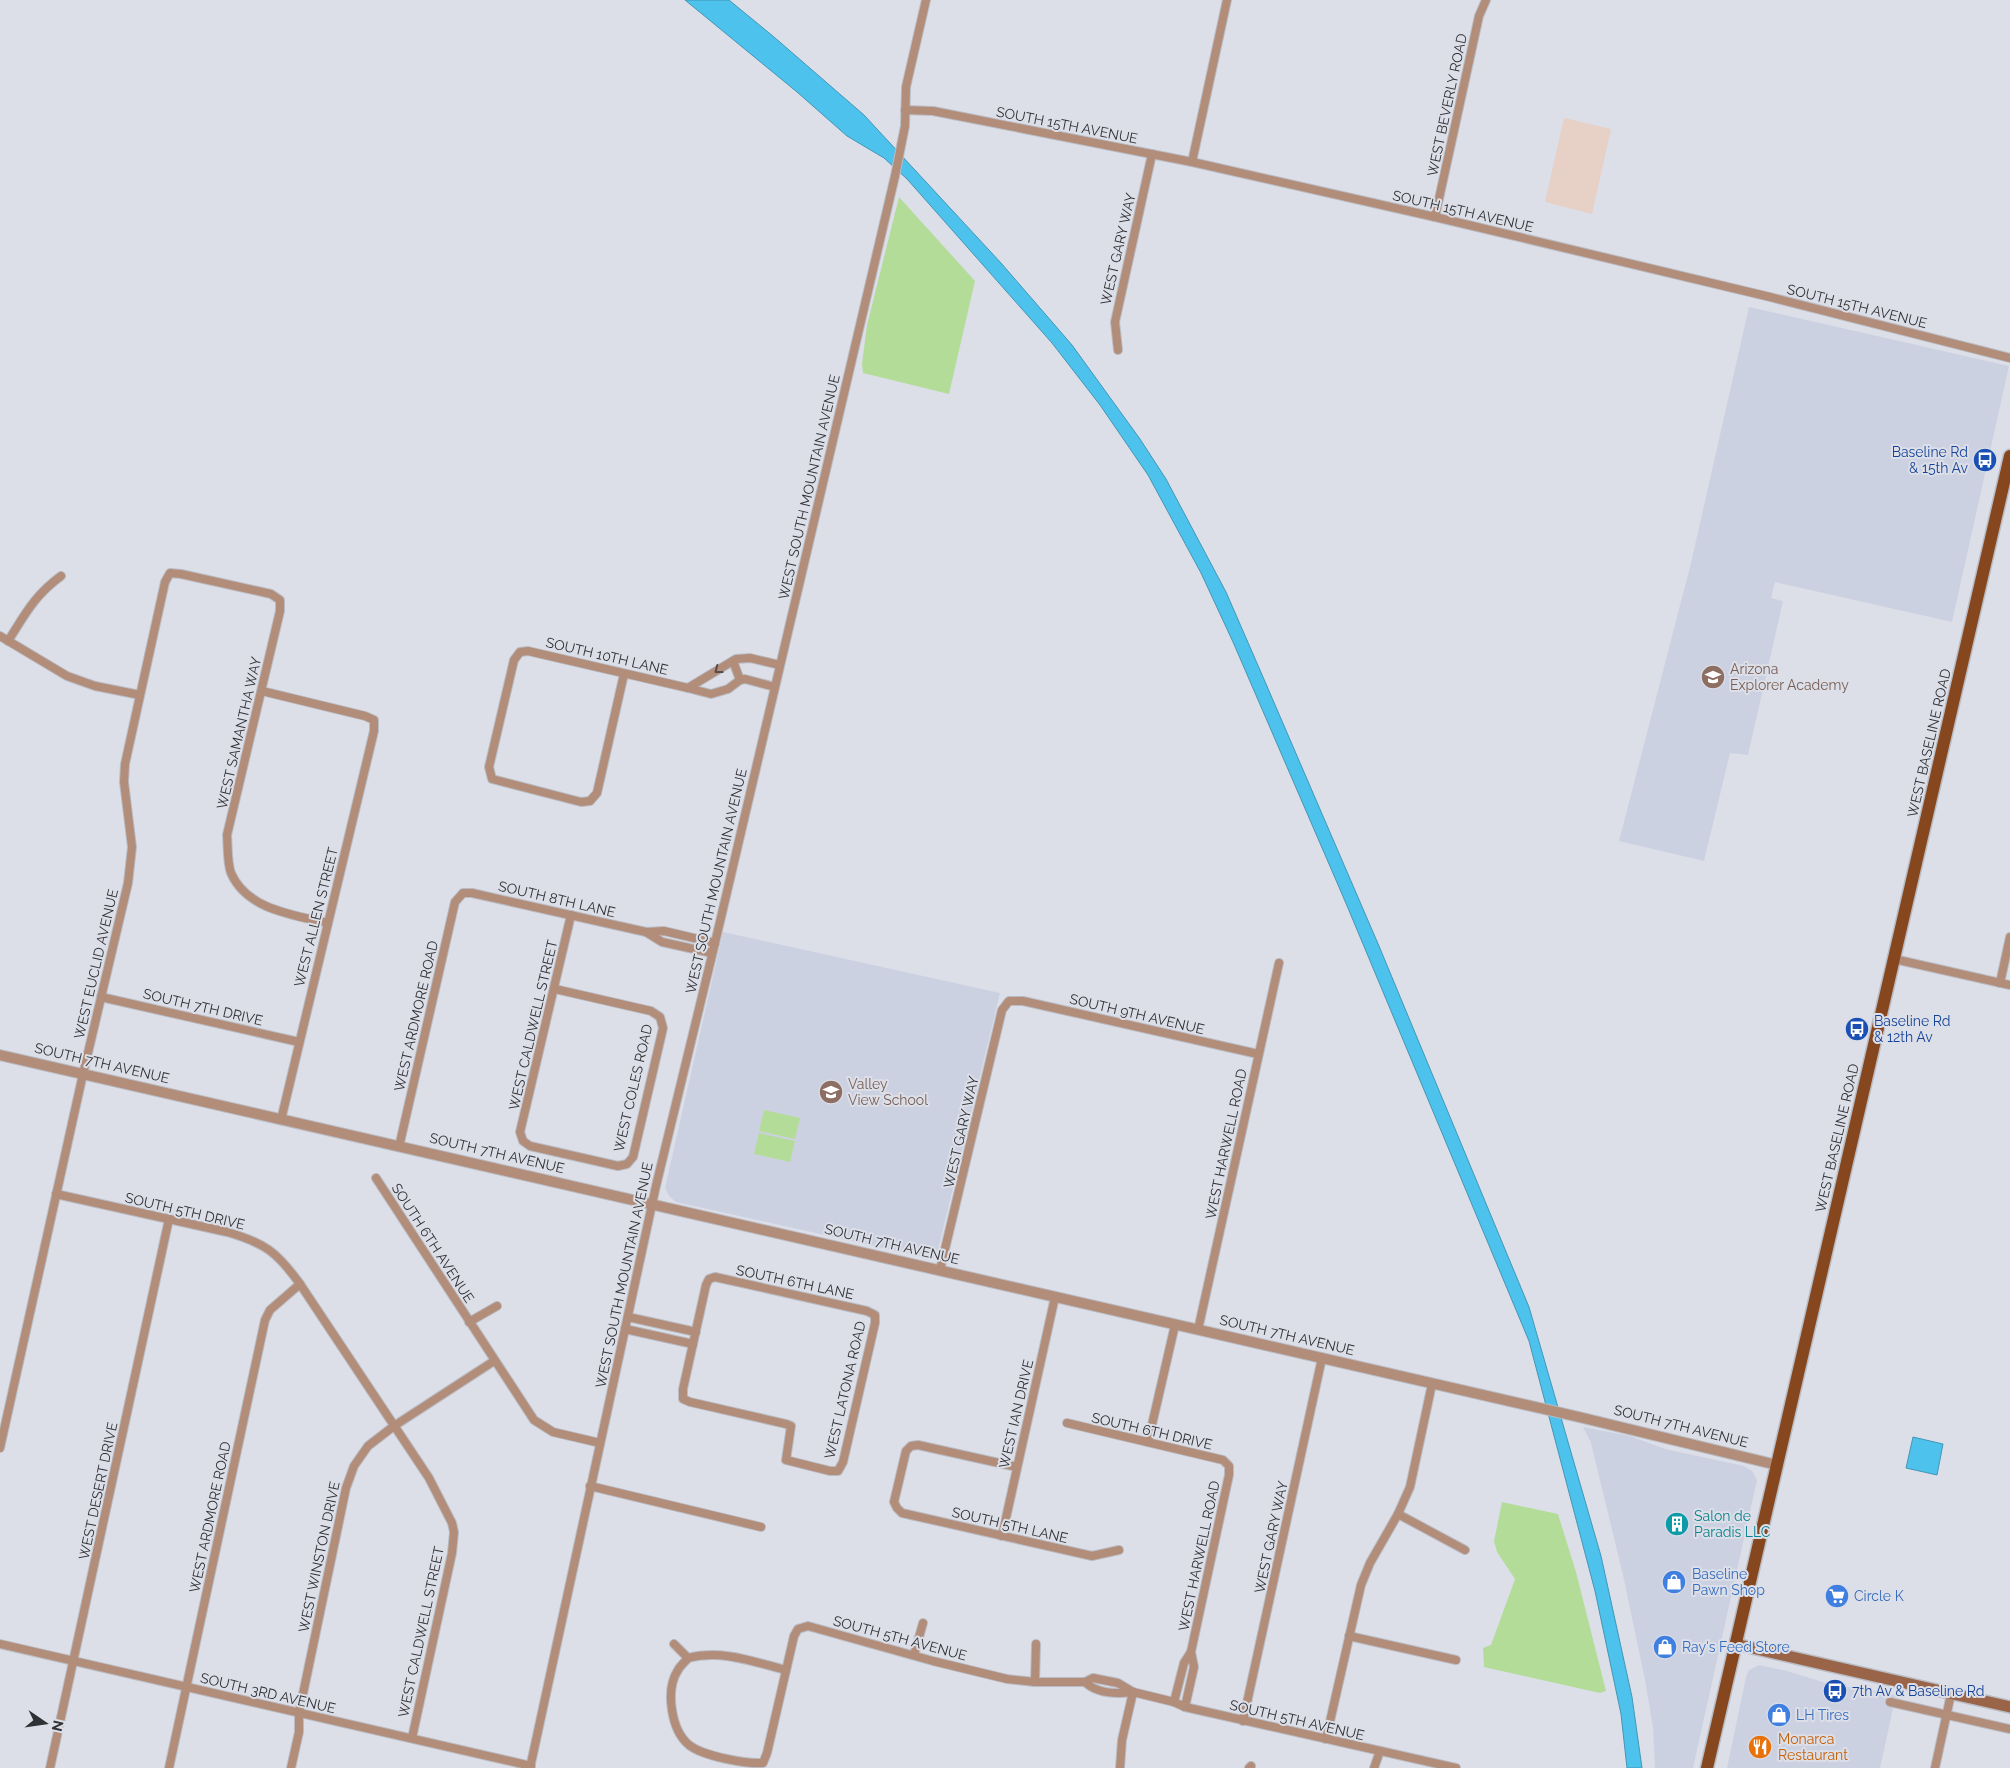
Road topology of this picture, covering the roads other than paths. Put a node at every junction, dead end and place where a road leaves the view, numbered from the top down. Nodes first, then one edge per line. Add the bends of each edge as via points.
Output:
1 (926, 0) edge
2 (1228, 0) edge
3 (1486, 0) edge
4 (905, 110) junction
5 (1152, 154) junction
6 (1192, 162) junction
7 (1435, 217) junction
8 (1118, 350) dead end
9 (2010, 358) edge
10 (2010, 456) edge
11 (170, 573) joint
12 (62, 576) dead end
13 (0, 636) edge
14 (8, 641) junction
15 (732, 660) junction
16 (780, 665) junction
17 (624, 674) junction
18 (740, 680) junction
19 (775, 687) junction
20 (688, 688) junction
21 (262, 691) junction
22 (140, 695) junction
23 (463, 893) joint
24 (572, 916) junction
25 (328, 923) junction
26 (646, 932) junction
27 (674, 934) junction
28 (2010, 937) edge
29 (715, 943) junction
30 (672, 944) junction
31 (712, 953) junction
32 (1894, 959) junction
33 (1279, 963) dead end
34 (2000, 983) junction
35 (2010, 985) edge
36 (555, 989) junction
37 (101, 997) junction
38 (1009, 1001) joint
39 (299, 1042) junction
40 (1258, 1054) junction
41 (0, 1055) edge
42 (83, 1074) junction
43 (281, 1120) junction
44 (399, 1147) junction
45 (627, 1164) joint
46 (376, 1178) dead end
47 (56, 1194) junction
48 (652, 1204) junction
49 (169, 1219) junction
50 (940, 1270) junction
51 (300, 1284) junction
52 (1055, 1297) junction
53 (497, 1306) dead end
54 (875, 1315) joint
55 (628, 1317) junction
56 (469, 1322) junction
57 (1175, 1325) junction
58 (669, 1326) junction
59 (625, 1329) junction
60 (1198, 1330) junction
61 (696, 1332) junction
62 (666, 1338) junction
63 (693, 1344) junction
64 (1322, 1358) junction
65 (494, 1361) junction
66 (1432, 1384) junction
67 (1067, 1424) dead end
68 (394, 1426) junction
69 (1148, 1442) junction
70 (600, 1443) junction
71 (0, 1448) edge
72 (1777, 1465) junction
73 (1229, 1466) joint
74 (1017, 1467) junction
75 (590, 1486) junction
76 (1398, 1514) junction
77 (761, 1527) dead end
78 (1002, 1536) junction
79 (1119, 1550) dead end
80 (1464, 1550) dead end
81 (923, 1623) dead end
82 (1349, 1636) junction
83 (0, 1644) edge
84 (674, 1644) dead end
85 (1036, 1644) dead end
86 (1735, 1644) junction
87 (1191, 1652) junction
88 (914, 1655) junction
89 (688, 1658) junction
90 (1456, 1660) dead end
91 (74, 1661) junction
92 (786, 1670) junction
93 (1180, 1676) junction
94 (1191, 1679) junction
95 (1104, 1680) junction
96 (1035, 1682) junction
97 (1085, 1682) junction
98 (186, 1687) junction
99 (1101, 1690) junction
100 (1133, 1692) junction
101 (1951, 1694) junction
102 (1174, 1702) junction
103 (1890, 1702) dead end
104 (1185, 1707) junction
105 (2010, 1707) edge
106 (299, 1713) junction
107 (1946, 1714) junction
108 (1244, 1721) junction
109 (2010, 1729) edge
110 (412, 1738) junction
111 (1326, 1739) junction
112 (1380, 1751) junction
113 (531, 1767) edge
114 (50, 1768) edge
115 (169, 1768) edge
116 (291, 1768) edge
117 (1120, 1768) edge
118 (1374, 1768) edge
119 (1456, 1768) edge
120 (1707, 1768) edge
121 (1935, 1768) edge

1 - 4 street, WEST SOUTH MOUNTAIN AVENUE via 906,87
2 - 6 street
3 - 7 street, WEST BEVERLY ROAD
4 - 5 street, SOUTH 15TH AVENUE via 933,111
4 - 16 street, WEST SOUTH MOUNTAIN AVENUE via 896,172
5 - 6 street, SOUTH 15TH AVENUE
5 - 8 street, WEST GARY WAY via 1115,322
6 - 7 street, SOUTH 15TH AVENUE
7 - 9 street, SOUTH 15TH AVENUE
10 - 32 main road, WEST BASELINE ROAD
11 - 21 street, WEST SAMANTHA WAY via 270,594 280,600
11 - 22 street, WEST EUCLID AVENUE via 165,582
12 - 14 street via 35,599
13 - 14 street
14 - 22 street via 67,676 95,686
15 - 16 street via 743,658
15 - 18 street
15 -> 20 street
16 - 19 street, WEST SOUTH MOUNTAIN AVENUE
17 - 17 street, SOUTH 10TH LANE via 597,793 590,801 581,802 495,781 490,775 489,767 514,660 520,652 528,651
17 - 20 street, SOUTH 10TH LANE
18 - 19 street
18 - 20 street, SOUTH 10TH LANE via 728,689 711,694
19 - 29 street, WEST SOUTH MOUNTAIN AVENUE
21 - 25 street, WEST SAMANTHA WAY via 227,835 231,873 245,894 258,903
21 - 25 street, WEST ALLEN STREET via 374,720
22 - 37 street, WEST EUCLID AVENUE via 124,782 132,863
23 - 24 street, SOUTH 8TH LANE
23 - 44 street, WEST ARDMORE ROAD via 455,902
24 - 26 street, SOUTH 8TH LANE
24 - 36 street, WEST CALDWELL STREET
25 - 39 street, WEST ALLEN STREET
26 - 27 street, SOUTH 8TH LANE
26 - 30 street, SOUTH 8TH LANE
27 - 29 street, SOUTH 8TH LANE
27 - 30 street
28 - 34 street
29 - 31 street, WEST SOUTH MOUNTAIN AVENUE
30 - 31 street, SOUTH 8TH LANE
31 - 48 street, WEST SOUTH MOUNTAIN AVENUE
32 - 34 street
32 - 72 main road, WEST BASELINE ROAD
33 - 40 street, WEST HARWELL ROAD
34 - 35 street
36 - 45 street, WEST COLES ROAD via 651,1011 660,1017 662,1028 633,1157
36 - 45 street, WEST CALDWELL STREET via 520,1132 522,1141 530,1146 618,1166
37 - 39 street, SOUTH 7TH DRIVE
37 - 42 street, WEST EUCLID AVENUE
38 - 40 street, SOUTH 9TH AVENUE via 1023,1001
38 - 50 street, WEST GARY WAY via 1002,1010
39 - 43 street, WEST ALLEN STREET
40 - 60 street, WEST HARWELL ROAD
41 - 42 street, SOUTH 7TH AVENUE
42 - 43 street, SOUTH 7TH AVENUE
42 - 47 street, WEST EUCLID AVENUE
43 - 44 street, SOUTH 7TH AVENUE
44 - 48 street, SOUTH 7TH AVENUE
46 - 56 street, SOUTH 6TH AVENUE
47 - 49 street, SOUTH 5TH DRIVE
47 - 71 street, WEST EUCLID AVENUE
48 - 50 street, SOUTH 7TH AVENUE
48 - 55 street, WEST SOUTH MOUNTAIN AVENUE
49 - 51 street, SOUTH 5TH DRIVE via 227,1232 261,1244 274,1252
49 - 91 street, WEST DESERT DRIVE
50 - 52 street, SOUTH 7TH AVENUE
51 - 68 street, SOUTH 5TH DRIVE
51 - 98 street, WEST ARDMORE ROAD via 270,1310 265,1320
52 - 57 street, SOUTH 7TH AVENUE
52 - 74 street, WEST IAN DRIVE
53 - 56 street, SOUTH 6TH AVENUE
54 - 61 street, SOUTH 6TH LANE via 848,1306 716,1278 709,1279
54 - 63 street, WEST LATONA ROAD via 843,1462 838,1471 786,1460 791,1426 683,1399
55 - 58 street
55 - 59 street, WEST SOUTH MOUNTAIN AVENUE
56 - 65 street, SOUTH 6TH AVENUE
57 - 60 street, SOUTH 7TH AVENUE
57 - 69 street
58 - 61 street
58 - 62 street
59 - 62 street
59 - 70 street, WEST SOUTH MOUNTAIN AVENUE
60 - 64 street, SOUTH 7TH AVENUE
61 - 63 street
62 - 63 street
64 - 66 street, SOUTH 7TH AVENUE
64 - 108 street, WEST GARY WAY
65 - 68 street, WEST WINSTON DRIVE
65 - 70 street, SOUTH 6TH AVENUE via 538,1423 554,1432
66 - 72 street, SOUTH 7TH AVENUE
66 - 76 street via 1410,1487
67 - 69 street, SOUTH 6TH DRIVE
68 - 106 street, WEST WINSTON DRIVE via 368,1446 350,1477
68 - 110 street, WEST CALDWELL STREET via 429,1478 454,1532
69 - 73 street, SOUTH 6TH DRIVE via 1223,1460
70 - 75 street, WEST SOUTH MOUNTAIN AVENUE
72 - 86 main road, WEST BASELINE ROAD
73 - 87 street, WEST HARWELL ROAD
74 - 78 street, WEST IAN DRIVE
74 - 78 street, SOUTH 5TH LANE via 911,1446 906,1451 894,1502 902,1513
75 - 77 street
75 - 113 street, WEST SOUTH MOUNTAIN AVENUE
76 - 80 street
76 - 82 street via 1365,1574
78 - 79 street, SOUTH 5TH LANE via 1092,1556
81 - 88 street
82 - 90 street
82 - 111 street
83 - 91 street, SOUTH 3RD AVENUE
84 - 89 street
85 - 96 street
86 - 101 main road
86 - 120 main road, WEST BASELINE ROAD
87 - 93 street, WEST HARWELL ROAD
87 - 94 street, WEST HARWELL ROAD via 1194,1667
88 - 92 street, SOUTH 5TH AVENUE via 808,1626 798,1628
88 - 96 street, SOUTH 5TH AVENUE via 1007,1679
89 - 92 street via 723,1655
89 - 92 street via 677,1670 671,1696 671,1711 682,1738 698,1750 753,1764 763,1763 767,1753
91 - 98 street, SOUTH 3RD AVENUE
91 - 114 street, WEST DESERT DRIVE
93 - 94 street
93 - 102 street, WEST HARWELL ROAD
94 - 104 street, WEST HARWELL ROAD
95 - 97 street, SOUTH 5TH AVENUE via 1092,1678
95 - 99 street
95 - 100 street, SOUTH 5TH AVENUE via 1118,1683
96 - 97 street, SOUTH 5TH AVENUE
97 - 99 street, SOUTH 5TH AVENUE via 1090,1688
98 - 106 street, SOUTH 3RD AVENUE
98 - 115 street, WEST ARDMORE ROAD
99 - 100 street, SOUTH 5TH AVENUE via 1115,1694
100 - 102 street, SOUTH 5TH AVENUE
100 - 117 street via 1122,1740
101 - 105 main road
101 - 107 street
102 - 104 street, SOUTH 5TH AVENUE
103 - 107 street
104 - 108 street, SOUTH 5TH AVENUE
106 - 110 street, SOUTH 3RD AVENUE
106 - 116 street, WEST WINSTON DRIVE
107 - 109 street
107 - 121 street
108 - 111 street, SOUTH 5TH AVENUE
110 - 113 street, SOUTH 3RD AVENUE
111 - 112 street, SOUTH 5TH AVENUE
112 - 118 street
112 - 119 street, SOUTH 5TH AVENUE

